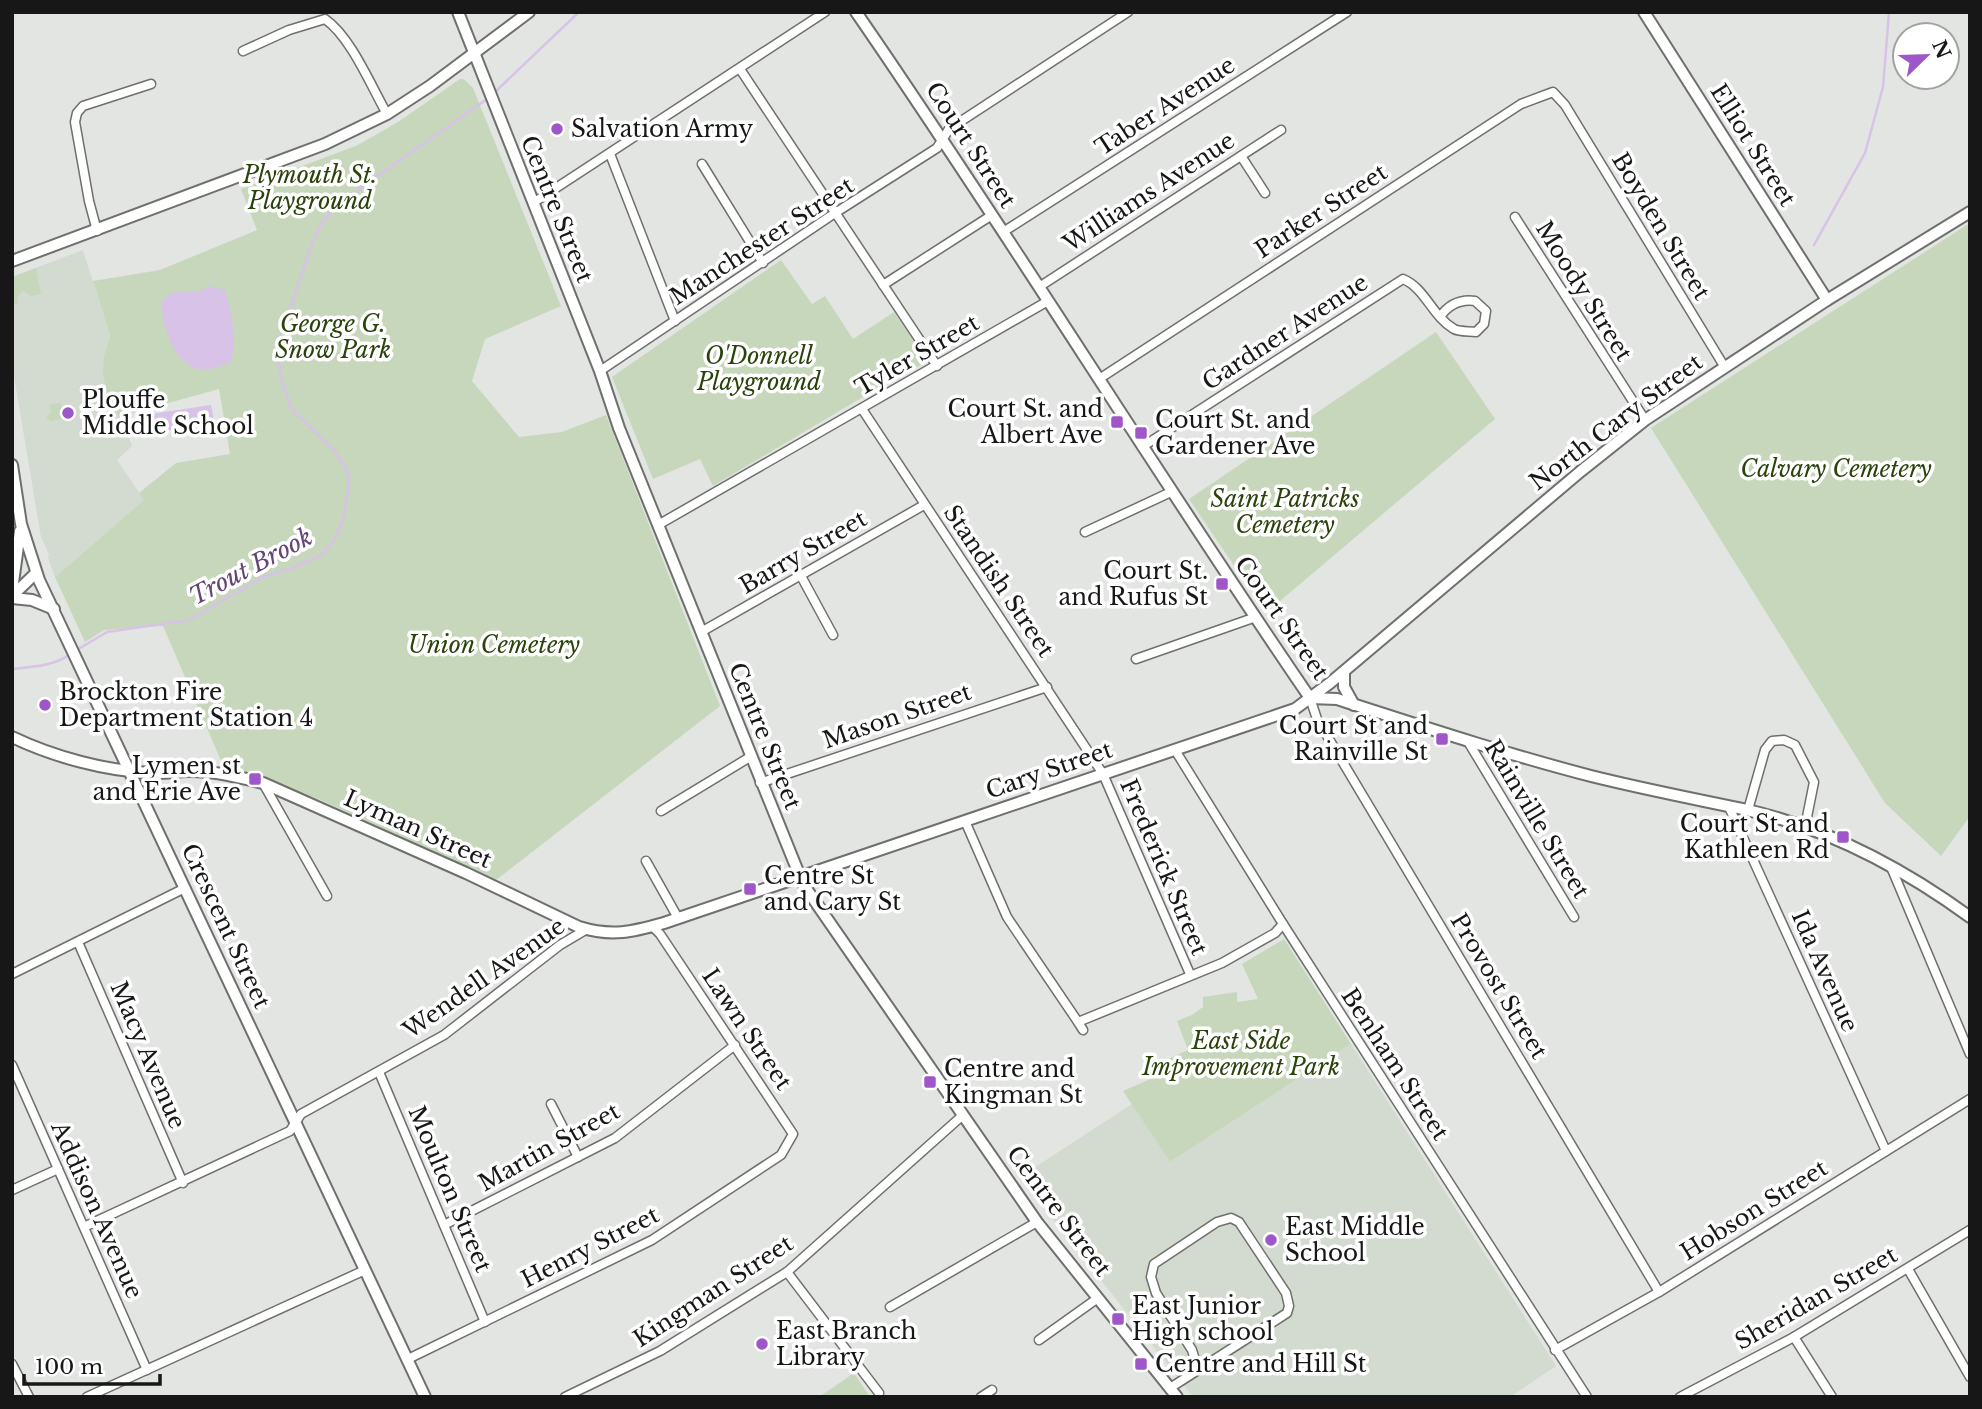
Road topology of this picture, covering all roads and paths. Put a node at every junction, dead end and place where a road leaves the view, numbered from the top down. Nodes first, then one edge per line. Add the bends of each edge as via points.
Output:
1 (458, 12) edge
2 (529, 12) edge
3 (825, 12) edge
4 (856, 12) edge
5 (1128, 12) edge
6 (1347, 12) edge
7 (1644, 12) edge
8 (243, 51) dead end
9 (473, 55) junction
10 (740, 69) junction
11 (151, 84) dead end
12 (1565, 105) joint
13 (387, 114) junction
14 (1281, 130) dead end
15 (942, 140) junction
16 (610, 154) junction
17 (1241, 156) junction
18 (702, 164) dead end
19 (1265, 193) dead end
20 (533, 203) junction
21 (1970, 212) edge
22 (835, 213) junction
23 (992, 215) junction
24 (1515, 217) dead end
25 (97, 231) junction
26 (1003, 232) junction
27 (12, 261) edge
28 (762, 263) junction
29 (883, 285) junction
30 (1039, 287) junction
31 (1827, 300) junction
32 (1048, 301) junction
33 (1440, 317) junction
34 (675, 321) junction
35 (937, 366) junction
36 (1724, 366) junction
37 (600, 371) junction
38 (1099, 379) junction
39 (862, 409) junction
40 (1645, 420) junction
41 (1142, 447) junction
42 (12, 465) edge
43 (1171, 492) junction
44 (925, 505) junction
45 (21, 524) junction
46 (658, 525) junction
47 (1085, 532) dead end
48 (36, 573) junction
49 (802, 576) junction
50 (12, 595) edge
51 (54, 609) junction
52 (1256, 617) junction
53 (701, 632) junction
54 (833, 635) dead end
55 (1136, 659) dead end
56 (1344, 672) junction
57 (1047, 687) junction
58 (1310, 698) junction
59 (1354, 705) junction
60 (13, 738) edge
61 (1467, 740) junction
62 (1175, 750) junction
63 (750, 757) junction
64 (130, 771) junction
65 (1103, 774) junction
66 (263, 783) junction
67 (760, 783) junction
68 (1730, 807) junction
69 (1748, 810) junction
70 (661, 811) dead end
71 (965, 821) junction
72 (1805, 827) junction
73 (646, 861) dead end
74 (1891, 867) junction
75 (799, 876) junction
76 (185, 888) junction
77 (327, 896) dead end
78 (1574, 917) dead end
79 (678, 918) junction
80 (1970, 918) edge
81 (1283, 924) junction
82 (652, 926) junction
83 (587, 929) junction
84 (78, 942) junction
85 (12, 974) edge
86 (1190, 974) junction
87 (735, 1045) junction
88 (1970, 1054) edge
89 (12, 1065) edge
90 (379, 1072) junction
91 (1970, 1099) edge
92 (551, 1104) dead end
93 (963, 1115) junction
94 (295, 1122) junction
95 (1886, 1151) junction
96 (781, 1155) joint
97 (578, 1157) junction
98 (58, 1168) junction
99 (183, 1183) junction
100 (12, 1190) edge
101 (1037, 1222) junction
102 (444, 1226) junction
103 (84, 1227) junction
104 (1970, 1230) edge
105 (1908, 1269) junction
106 (365, 1270) junction
107 (787, 1272) junction
108 (1659, 1292) junction
109 (1098, 1298) junction
110 (890, 1307) dead end
111 (485, 1322) junction
112 (1794, 1337) junction
113 (1039, 1339) dead end
114 (1555, 1350) junction
115 (408, 1359) junction
116 (12, 1364) edge
117 (147, 1370) junction
118 (1198, 1370) junction
119 (1970, 1377) edge
120 (992, 1390) dead end
121 (1173, 1392) edge
122 (879, 1393) dead end
123 (421, 1395) edge
124 (29, 1397) edge
125 (87, 1397) edge
126 (565, 1397) edge
127 (981, 1397) edge
128 (1587, 1397) edge
129 (1680, 1397) edge
130 (1832, 1397) edge

1 - 9 main road, Centre Street
2 - 9 main road
3 - 10 street
4 - 15 main road, Court Street
5 - 15 street, Manchester Street via 949,129
6 - 26 street, Taber Avenue
7 - 31 main road, Elliot Street
8 - 13 street via 325,19 343,39
9 - 13 main road
9 - 20 main road, Centre Street
10 - 16 street
10 - 22 street
11 - 25 street via 83,106 77,113
12 - 36 street, Boyden Street
12 - 38 street, Parker Street via 1553,92 1521,104
13 - 25 main road via 325,144
14 - 17 street, Williams Avenue
15 - 22 street, Manchester Street via 937,148
15 - 23 main road, Court Street
16 - 20 street
16 - 34 street
17 - 19 street
17 - 30 street, Williams Avenue
18 - 28 street
20 - 37 main road, Centre Street
21 - 31 main road, North Cary Street
22 - 28 street, Manchester Street
22 - 29 street
23 - 26 main road, Court Street
23 - 29 street
24 - 40 street, Moody Street
25 - 27 main road
26 - 30 main road, Court Street
28 - 34 street, Manchester Street
29 - 35 street
30 - 32 main road, Court Street
31 - 36 main road, North Cary Street
32 - 35 street, Tyler Street
32 - 38 main road, Court Street
33 - 33 street via 1456,330 1476,332 1484,324 1486,311 1475,301 1463,300
33 - 41 street, Gardner Avenue via 1413,283 1403,279
34 - 37 street, Manchester Street
35 - 39 street, Tyler Street
36 - 40 main road, North Cary Street
37 - 46 main road, Centre Street
38 - 41 main road, Court Street
39 - 44 street, Standish Street
39 - 46 street, Tyler Street
40 - 56 main road, North Cary Street
41 - 43 main road, Court Street
42 - 45 main road, Crescent Street
43 - 47 street
43 - 52 main road, Court Street
44 - 49 street, Barry Street
44 - 57 street, Standish Street
45 - 48 main road, Crescent Street
45 - 50 main road
46 - 53 main road, Centre Street
48 - 50 main road
48 - 51 main road, Crescent Street
49 - 53 street, Barry Street
49 - 54 street
50 - 51 main road
51 - 64 main road, Crescent Street
52 - 55 street
52 - 58 main road, Court Street
53 - 63 main road, Centre Street
56 - 58 main road, North Cary Street
56 - 59 main road via 1344,687
57 - 65 street, Standish Street
57 - 67 street, Mason Street
58 - 59 main road, Court Street
58 - 62 main road, Cary Street via 1295,709
58 - 108 street, Provost Street via 1317,719
59 - 61 main road, Court Street
60 - 64 main road, Lyman Street via 75,760
61 - 68 main road, Court Street via 1590,776
61 - 78 street, Rainville Street
62 - 65 main road, Cary Street
62 - 81 street, Benham Street
63 - 67 main road, Centre Street
63 - 70 street
64 - 66 main road, Lyman Street via 228,774
64 - 76 main road, Crescent Street
65 - 71 main road, Cary Street
65 - 86 street, Frederick Street
66 - 77 street
66 - 83 main road, Lyman Street
67 - 75 main road, Centre Street
68 - 69 main road, Court Street
68 - 95 street, Ida Avenue
69 - 72 main road, Court Street
69 - 72 street via 1765,750 1772,741 1784,740 1795,746 1814,782
71 - 75 main road, Cary Street
71 - 86 street via 1007,917 1081,1026
72 - 74 main road, Court Street
73 - 79 street
74 - 80 main road, Court Street
74 - 88 street
75 - 79 main road, Lyman Street
75 - 93 main road, Centre Street
76 - 84 street
76 - 94 main road, Crescent Street
79 - 82 main road, Lyman Street
81 - 86 street via 1222,963
81 - 114 street, Benham Street
82 - 83 main road, Lyman Street via 617,934
82 - 87 street, Lawn Street
83 - 90 street, Wendell Avenue via 444,1035
84 - 85 street
84 - 99 street, Macy Avenue
87 - 96 street, Lawn Street via 793,1134
87 - 97 street, Martin Street via 615,1138
89 - 98 street, Addison Avenue
90 - 94 street, Wendell Avenue via 301,1114
90 - 102 street, Moulton Street
91 - 95 street, Hobson Street
92 - 97 street
93 - 101 main road, Centre Street
93 - 107 street, Kingman Street
94 - 99 street, Wendell Avenue via 290,1131
94 - 106 main road, Crescent Street
95 - 108 street, Hobson Street
96 - 111 street, Henry Street via 652,1240
97 - 102 street, Martin Street
98 - 100 street
98 - 103 street, Addison Avenue
99 - 103 street, Wendell Avenue
101 - 109 main road, Centre Street
101 - 110 street
102 - 111 street, Moulton Street
103 - 117 street, Addison Avenue
104 - 105 street, Sheridan Street
105 - 112 street, Sheridan Street
105 - 119 street
106 - 115 main road, Crescent Street
106 - 117 street
107 - 122 street
107 - 126 street, Kingman Street via 660,1351
108 - 114 street, Hobson Street
109 - 113 street
109 - 121 main road, Centre Street
111 - 115 street, Henry Street
112 - 129 street, Sheridan Street
112 - 130 street
114 - 128 street, Benham Street
115 - 123 main road, Crescent Street
116 - 124 street
117 - 125 street
118 - 118 street via 1287,1313 1289,1306 1286,1293 1239,1222 1231,1218 1217,1222 1154,1264 1151,1277 1192,1350
118 - 121 street
120 - 127 street

